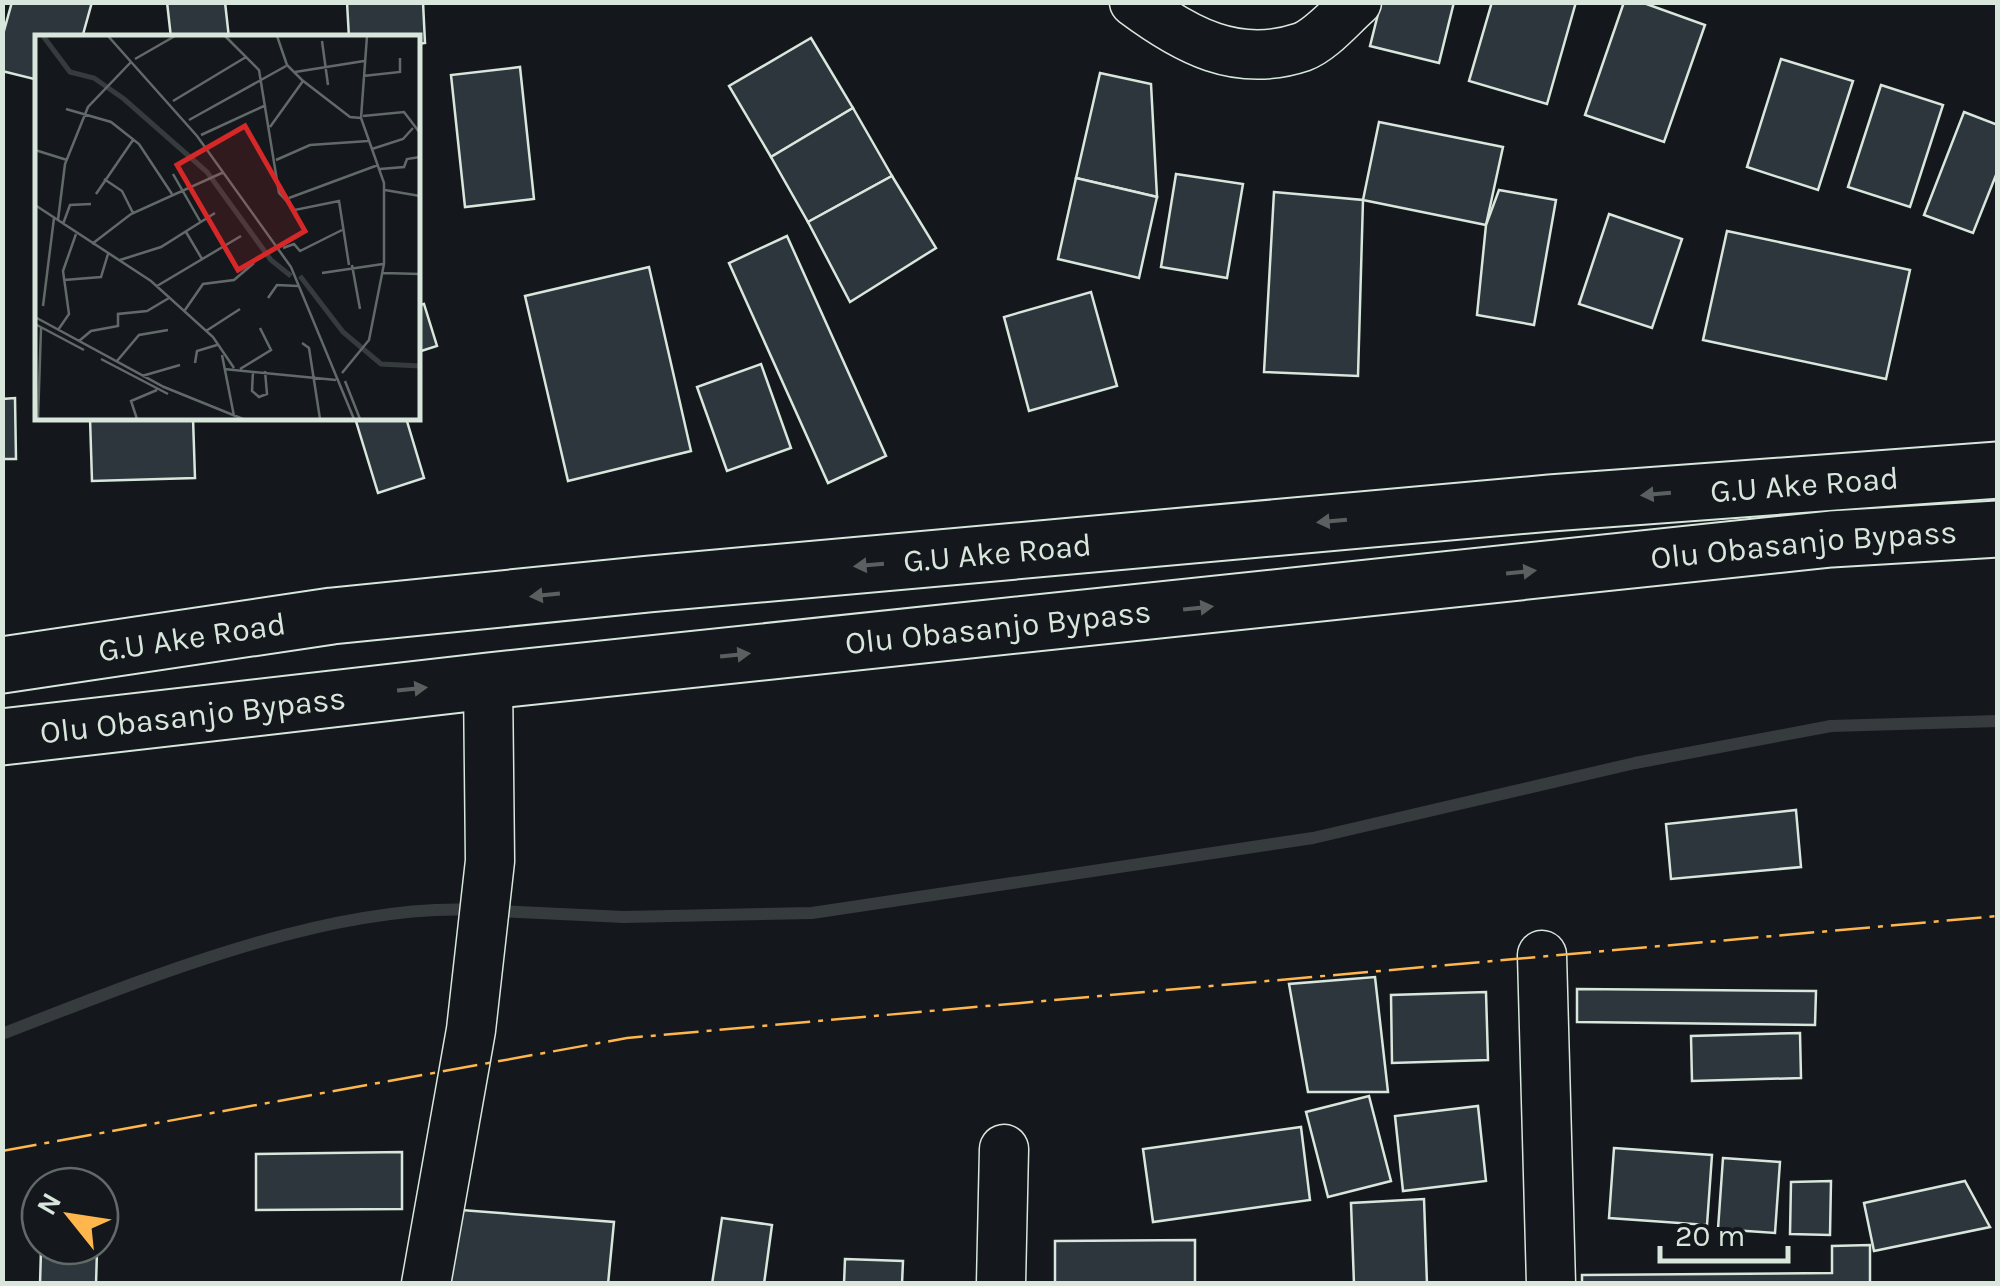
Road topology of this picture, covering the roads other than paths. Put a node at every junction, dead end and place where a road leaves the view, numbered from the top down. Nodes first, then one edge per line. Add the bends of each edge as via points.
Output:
1 (1134, 2) edge
2 (1357, 2) edge
3 (1998, 470) edge
4 (1998, 529) edge
5 (2, 666) edge
6 (488, 680) junction
7 (2, 737) edge
8 (1542, 955) dead end
9 (1004, 1149) dead end
10 (426, 1284) edge
11 (1001, 1284) edge
12 (1551, 1284) edge

1 - 2 street via 1182,38 1237,56 1304,46
3 -> 5 main road, G.U Ake Road via 1550,502 649,584 332,616
6 -> 4 main road, Olu Obasanjo Bypass via 1831,539
7 -> 6 main road, Olu Obasanjo Bypass
6 - 10 street via 490,861 470,1030
8 - 12 street
9 - 11 street

